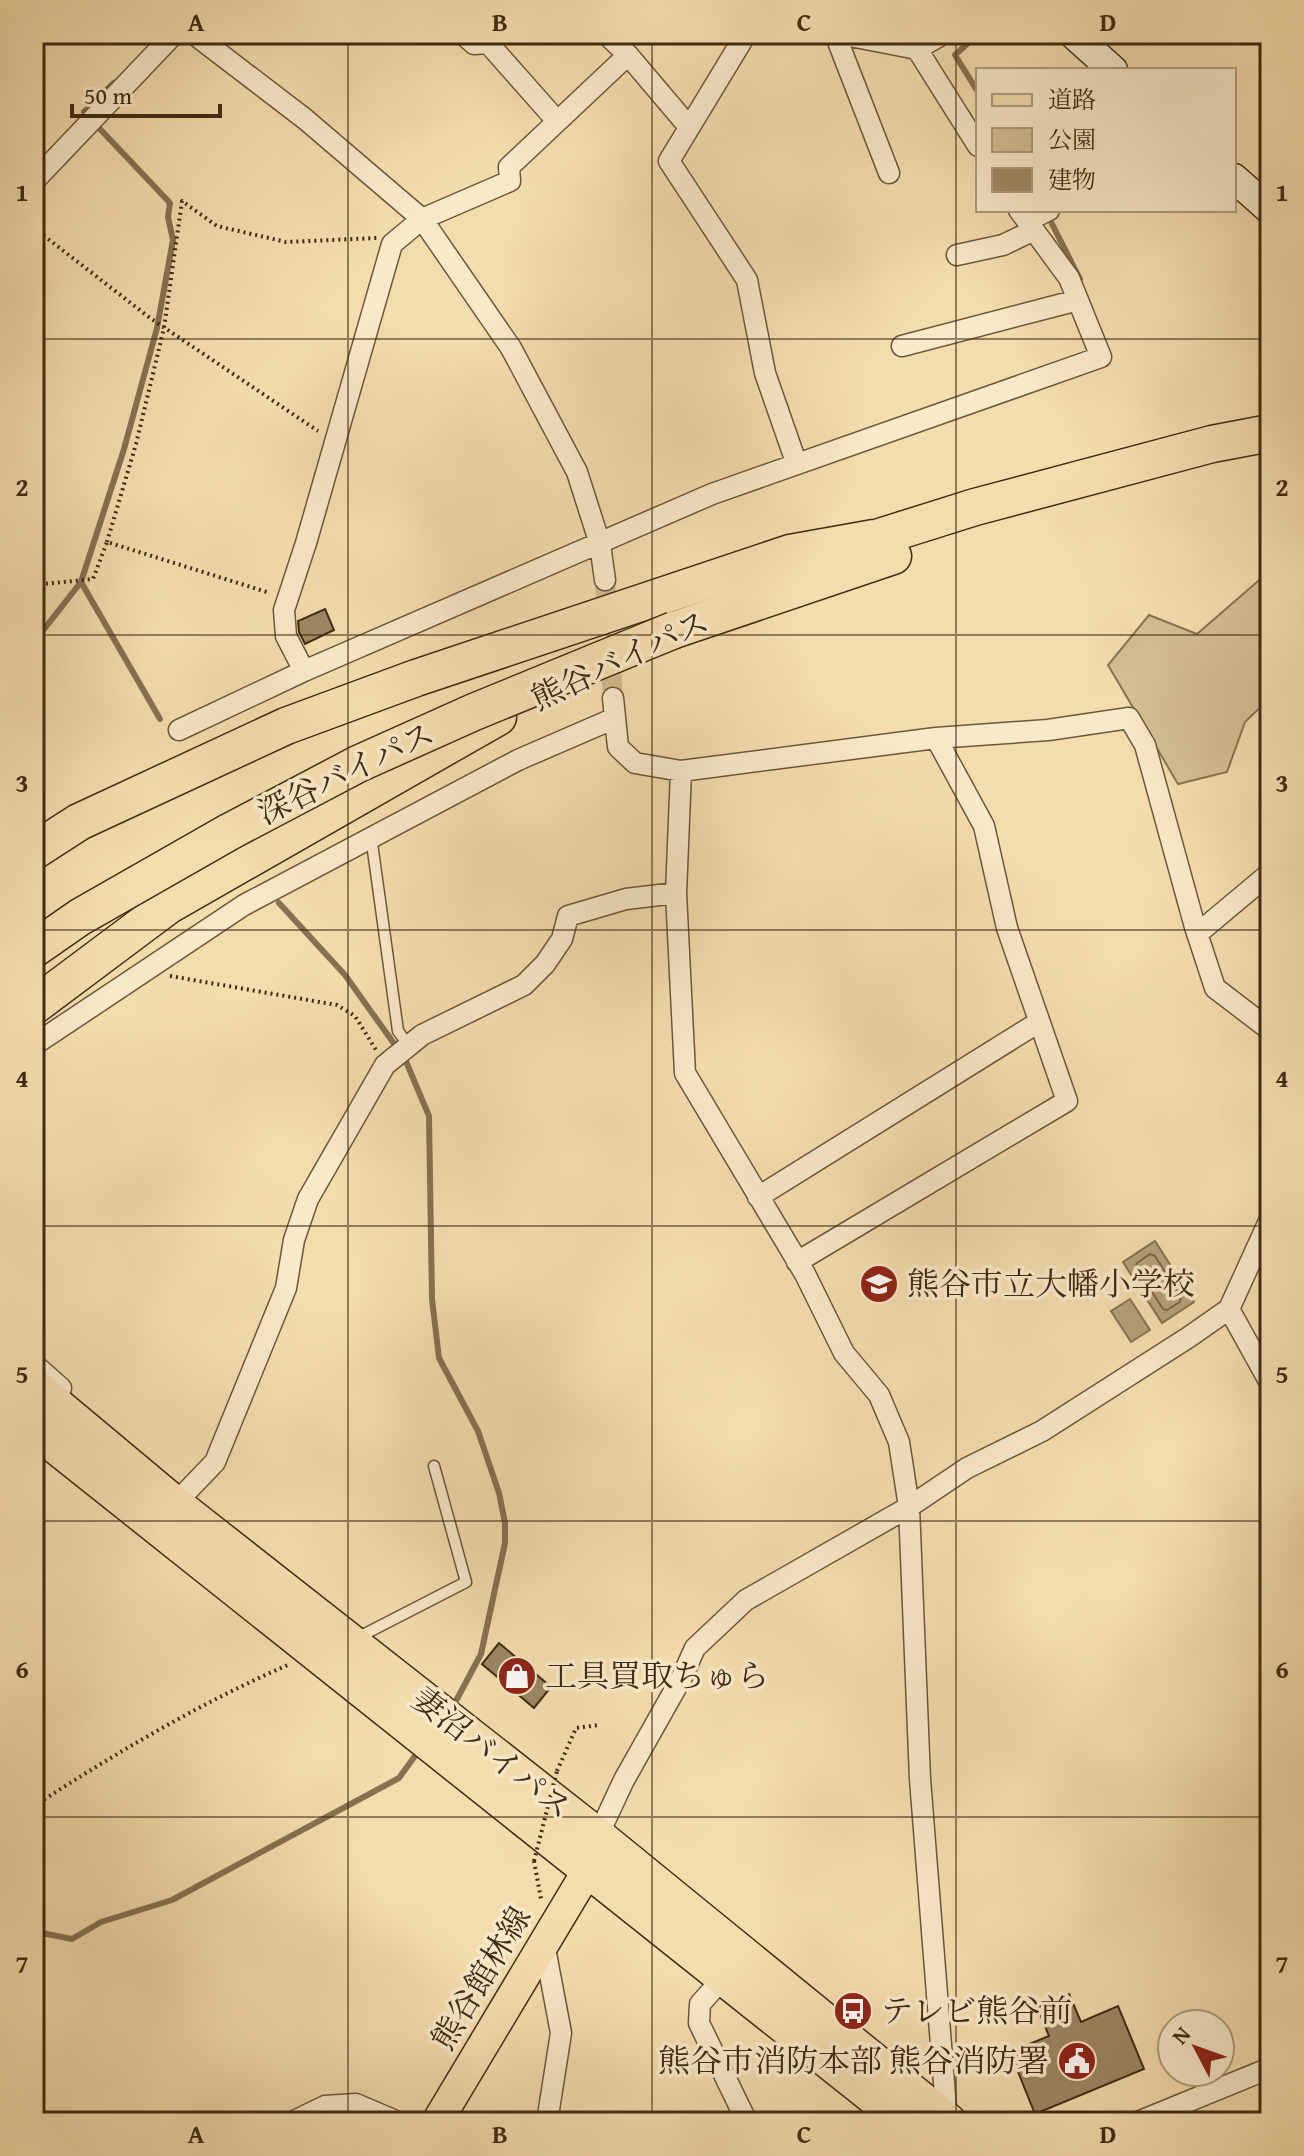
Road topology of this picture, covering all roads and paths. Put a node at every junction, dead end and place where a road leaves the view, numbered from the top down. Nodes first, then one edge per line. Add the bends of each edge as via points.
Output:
1 (174, 34) edge
2 (194, 34) edge
3 (463, 34) edge
4 (606, 34) edge
5 (746, 34) edge
6 (837, 34) edge
7 (943, 34) edge
8 (1073, 34) edge
9 (917, 49) junction
10 (628, 55) junction
11 (1111, 68) edge
12 (557, 121) junction
13 (689, 127) junction
14 (976, 143) edge
15 (889, 173) dead end
16 (1236, 180) edge
17 (34, 181) edge
18 (1270, 210) edge
19 (422, 219) junction
20 (1027, 220) edge
21 (34, 228) edge
22 (399, 237) junction
23 (957, 255) dead end
24 (1078, 300) junction
25 (164, 328) junction
26 (902, 346) dead end
27 (1270, 433) edge
28 (335, 442) junction
29 (1216, 456) junction
30 (1270, 459) edge
31 (796, 462) junction
32 (874, 538) junction
33 (107, 542) junction
34 (600, 544) junction
35 (605, 580) tunnel mouth
36 (34, 585) edge
37 (289, 599) junction
38 (670, 619) junction
39 (304, 671) junction
40 (179, 730) dead end
41 (936, 738) junction
42 (681, 771) junction
43 (371, 836) junction
44 (34, 851) edge
45 (1270, 873) edge
46 (676, 893) junction
47 (34, 919) edge
48 (1197, 934) junction
49 (34, 949) edge
50 (144, 972) junction
51 (34, 1006) edge
52 (1039, 1022) junction
53 (1270, 1030) edge
54 (34, 1045) edge
55 (408, 1046) junction
56 (387, 1063) junction
57 (758, 1197) junction
58 (1270, 1219) edge
59 (797, 1262) junction
60 (1229, 1309) junction
61 (34, 1364) edge
62 (1270, 1383) edge
63 (34, 1387) edge
64 (82, 1427) junction
65 (34, 1428) edge
66 (434, 1466) dead end
67 (909, 1507) junction
68 (166, 1514) junction
69 (333, 1647) junction
70 (598, 1725) dead end
71 (34, 1806) edge
72 (597, 1836) junction
73 (588, 1870) junction
74 (543, 1907) dead end
75 (544, 1943) junction
76 (723, 1978) junction
77 (1270, 2068) edge
78 (292, 2122) edge
79 (398, 2122) edge
80 (437, 2122) edge
81 (547, 2122) edge
82 (747, 2122) edge
83 (906, 2122) edge
84 (947, 2122) edge
85 (1138, 2122) edge

1 - 17 street
2 - 19 street
3 - 12 street via 474,44 488,43
4 - 10 street
5 - 13 street
6 - 9 street
6 - 15 street
7 - 9 street
8 - 11 street
9 - 14 street
10 - 12 street
10 - 13 street
12 - 19 street via 509,167 510,181
13 - 31 street via 669,161 747,280 765,373
16 - 18 street
19 - 22 street
19 - 34 street via 511,348 577,472
20 - 23 street via 1003,245
20 - 24 street via 1069,278
21 - 25 path
22 - 25 path via 286,242 217,226 182,201
22 - 28 street via 390,250
24 - 26 street
24 - 31 street via 1101,357
25 - 28 path
25 - 33 path
27 - 29 highway, 熊谷バイパス
28 - 37 street
29 - 30 highway, 熊谷バイパス
29 - 32 highway, 熊谷バイパス via 975,507
29 - 38 highway, 熊谷バイパス
31 - 34 street
32 - 38 highway, 熊谷バイパス
32 - 44 highway via 790,553 286,726 79,822
33 - 36 path via 93,579
33 - 37 path
34 - 35 street
34 - 39 street
37 - 39 street via 283,620 286,636
38 - 47 highway, 深谷バイパス via 462,691 345,744
38 - 49 highway, 深谷バイパス, bridge via 358,764 80,917
38 - 51 highway, 熊谷バイパス, bridge via 169,905
39 - 40 street
41 - 42 street
41 - 48 street via 1129,718 1145,745
41 - 52 street via 984,826 1007,928
42 - 43 street via 635,763 618,747 614,708
42 - 46 street
43 - 50 street via 244,905
43 - 55 lane via 398,1031
45 - 48 street
46 - 55 street via 626,899 568,916 562,939 524,985
46 - 57 street via 685,1073
48 - 53 street via 1215,988
50 - 54 street
50 - 56 path via 337,1005 355,1016
52 - 57 street
52 - 59 street via 1067,1101
55 - 56 street
56 - 68 street via 308,1199 286,1288 215,1462
57 - 59 street
58 - 60 street
59 - 67 street via 844,1353 879,1395 899,1442
60 - 62 street
60 - 67 street via 1042,1431 967,1468
61 - 64 street via 91,1415
63 - 64 highway, 妻沼バイパス
64 - 68 highway, 妻沼バイパス
65 - 68 highway, 妻沼バイパス
66 - 69 lane via 466,1582
67 - 72 street via 746,1600 695,1648
67 - 84 street via 920,1779
68 - 69 highway, 妻沼バイパス
69 - 71 path via 244,1684 119,1751
69 - 72 highway, 妻沼バイパス
69 - 73 highway, 妻沼バイパス
70 - 74 path, bridge via 576,1728 557,1771 534,1861
72 - 73 street
72 - 84 highway, 妻沼バイパス
73 - 75 main road, 熊谷館林線
73 - 76 highway, 妻沼バイパス
75 - 80 main road, 熊谷館林線
75 - 81 street via 561,2033
76 - 82 street via 700,2004 699,2023
76 - 83 highway, 妻沼バイパス
77 - 85 street
78 - 79 street via 325,2106 356,2104

